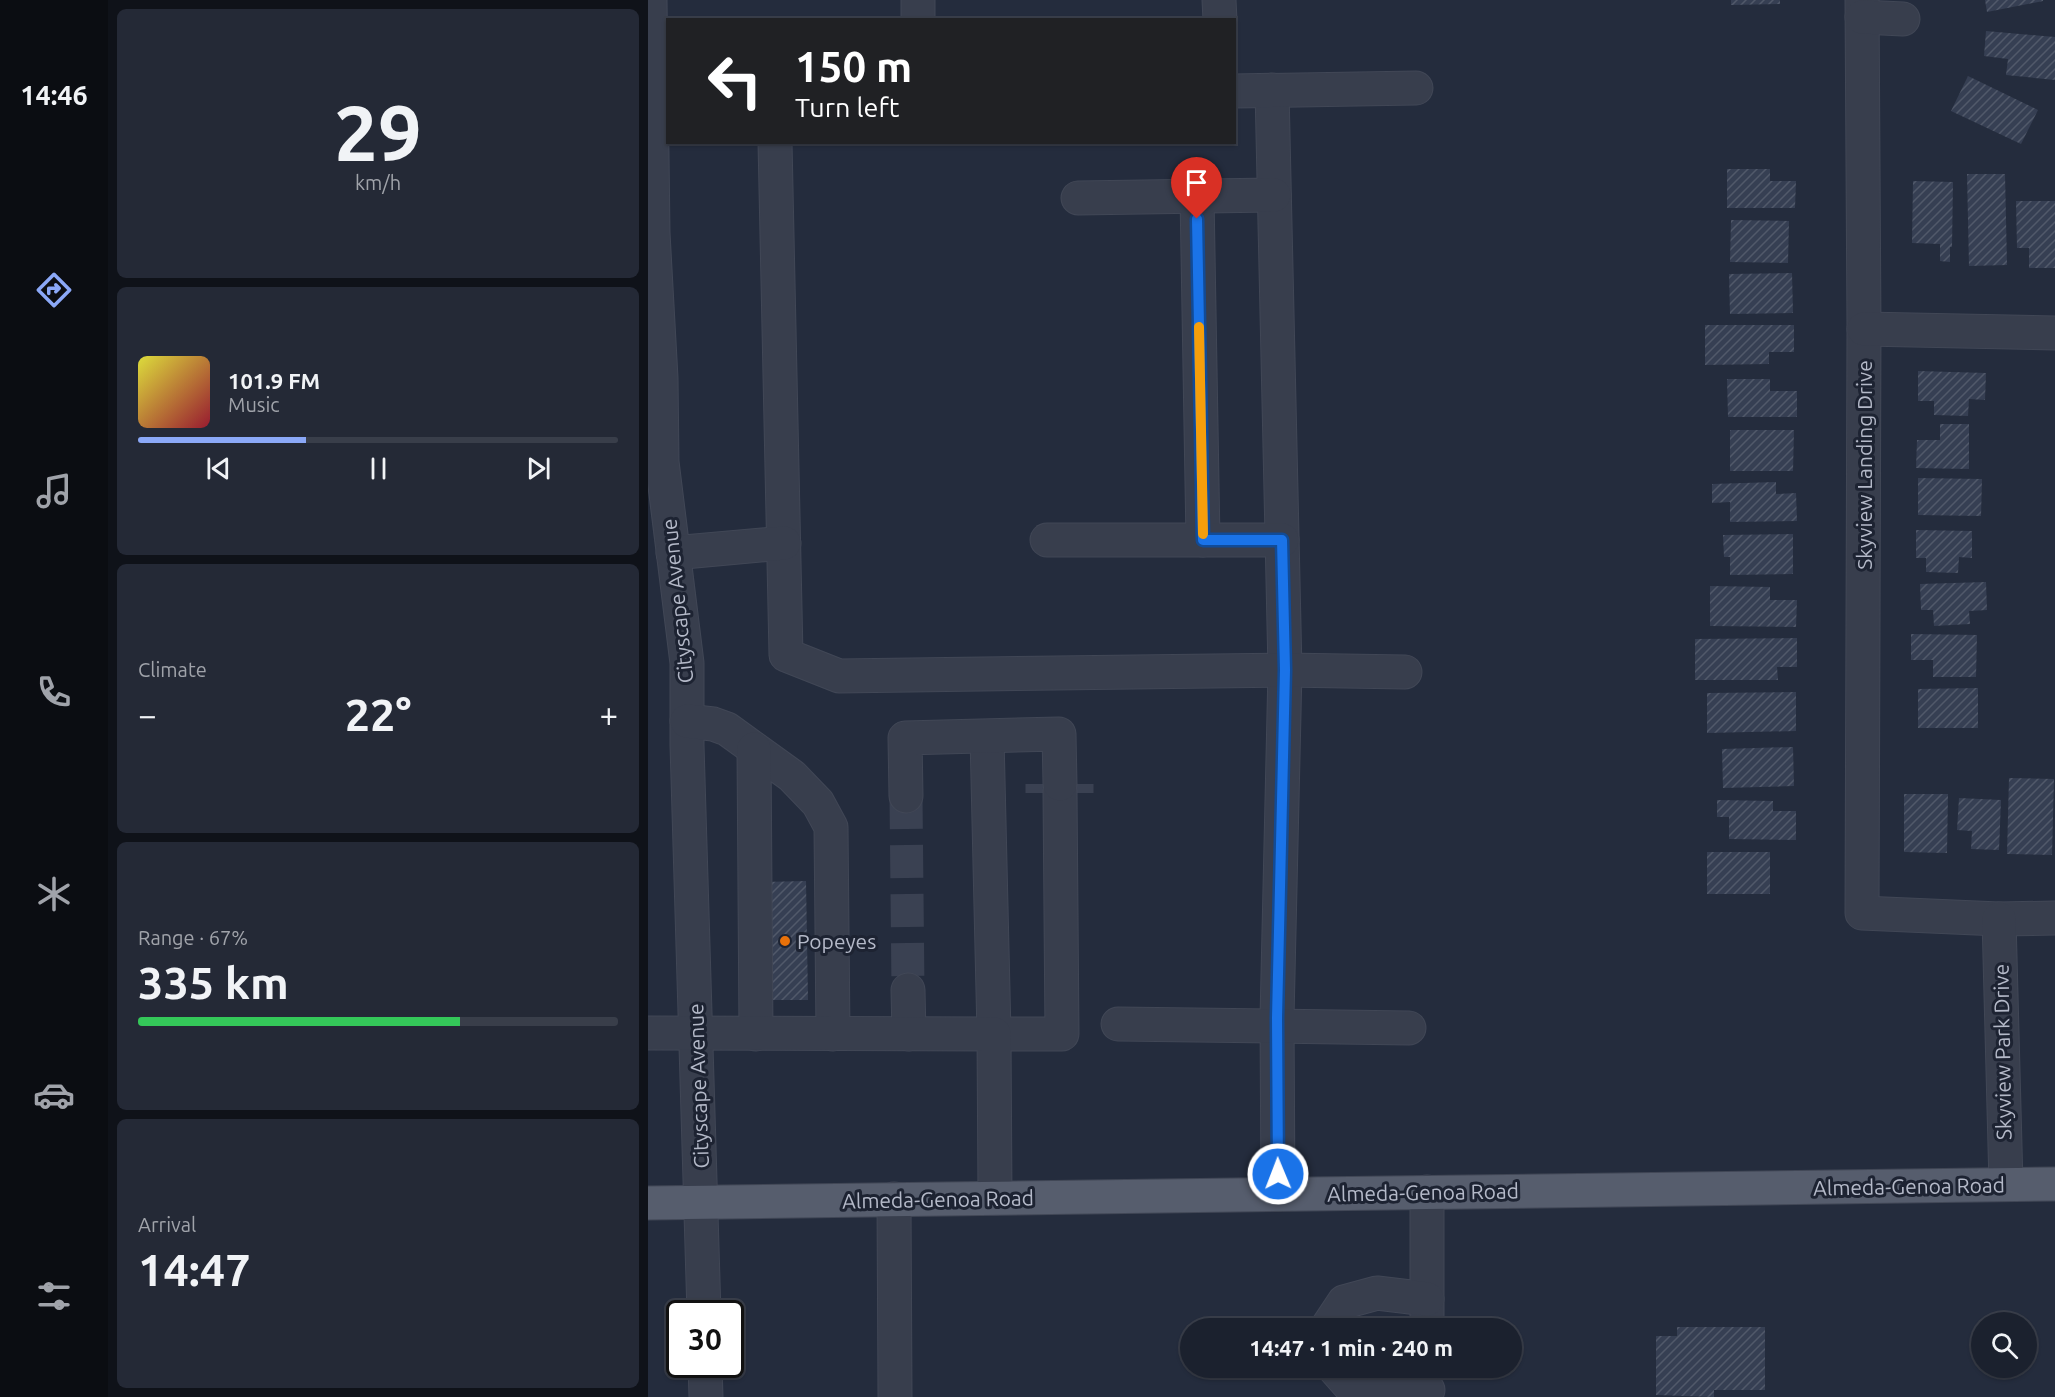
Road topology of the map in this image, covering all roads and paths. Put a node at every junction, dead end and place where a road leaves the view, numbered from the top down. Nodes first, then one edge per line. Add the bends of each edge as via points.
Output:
1 (650, 0) edge
2 (918, 0) edge
3 (1219, 0) edge
4 (1862, 9) edge
5 (918, 18) edge
6 (1220, 18) edge
7 (1904, 19) dead end
8 (1416, 88) dead end
9 (1272, 90) junction
10 (1236, 91) edge
11 (656, 118) edge
12 (775, 144) edge
13 (1274, 195) junction
14 (1197, 196) junction
15 (1077, 198) dead end
16 (1864, 329) junction
17 (2055, 333) edge
18 (1047, 540) dead end
19 (1203, 540) junction
20 (1282, 540) junction
21 (783, 543) junction
22 (674, 553) junction
23 (1285, 670) junction
24 (1405, 672) dead end
25 (687, 721) junction
26 (987, 737) junction
27 (754, 749) junction
28 (906, 796) tunnel mouth
29 (2055, 918) edge
30 (1999, 919) junction
31 (908, 990) tunnel mouth
32 (1118, 1024) dead end
33 (1277, 1025) junction
34 (1409, 1028) dead end
35 (648, 1033) edge
36 (696, 1033) junction
37 (756, 1034) junction
38 (833, 1034) junction
39 (909, 1034) junction
40 (994, 1034) junction
41 (2006, 1184) junction
42 (2055, 1184) edge
43 (1427, 1192) junction
44 (1278, 1194) junction
45 (995, 1198) junction
46 (894, 1199) junction
47 (702, 1202) junction
48 (648, 1203) edge
49 (704, 1300) edge
50 (1427, 1314) edge
51 (1333, 1318) edge
52 (705, 1378) edge
53 (1343, 1378) edge
54 (1428, 1385) edge
55 (706, 1397) edge
56 (895, 1397) edge

1 - 11 street, Cityscape Avenue
2 - 5 street
3 - 6 street
4 - 7 street, Skyview Landing Drive
4 - 16 street, Skyview Landing Drive
8 - 9 street
9 - 10 street
9 - 13 street
11 - 22 street, Cityscape Avenue via 653,233 662,462
12 - 21 street
13 - 14 street
13 - 20 street
14 - 15 street
14 - 19 street
16 - 17 street
16 - 30 street, Skyview Landing Drive via 1862,913
18 - 19 street
19 - 20 street
20 - 23 street
21 - 22 street
21 - 23 street via 786,655 839,676
22 - 25 street, Cityscape Avenue via 687,663
23 - 24 street
23 - 33 street
25 - 27 street via 727,729
25 - 36 street, Cityscape Avenue
26 - 28 street via 905,738
26 - 40 street
26 - 40 street via 1059,734 1062,1034
27 - 37 street
27 - 38 street via 792,776 818,803 831,827
29 - 30 street
30 - 41 street, Skyview Park Drive
31 - 39 street
32 - 33 street
33 - 34 street
33 - 44 street
35 - 36 street
36 - 37 street
36 - 47 street, Cityscape Avenue
37 - 38 street
38 - 39 street
39 - 40 street
40 - 45 street
41 - 42 main road, Almeda-Genoa Road
41 - 43 main road, Almeda-Genoa Road
43 - 44 main road, Almeda-Genoa Road
43 - 50 street
44 - 45 main road, Almeda-Genoa Road
45 - 46 main road, Almeda-Genoa Road
46 - 47 main road, Almeda-Genoa Road
46 - 56 street
47 - 48 main road, Almeda-Genoa Road
47 - 49 street, Cityscape Avenue
50 - 51 street via 1377,1293 1344,1302
52 - 55 street
53 - 54 street via 1349,1385 1384,1392

